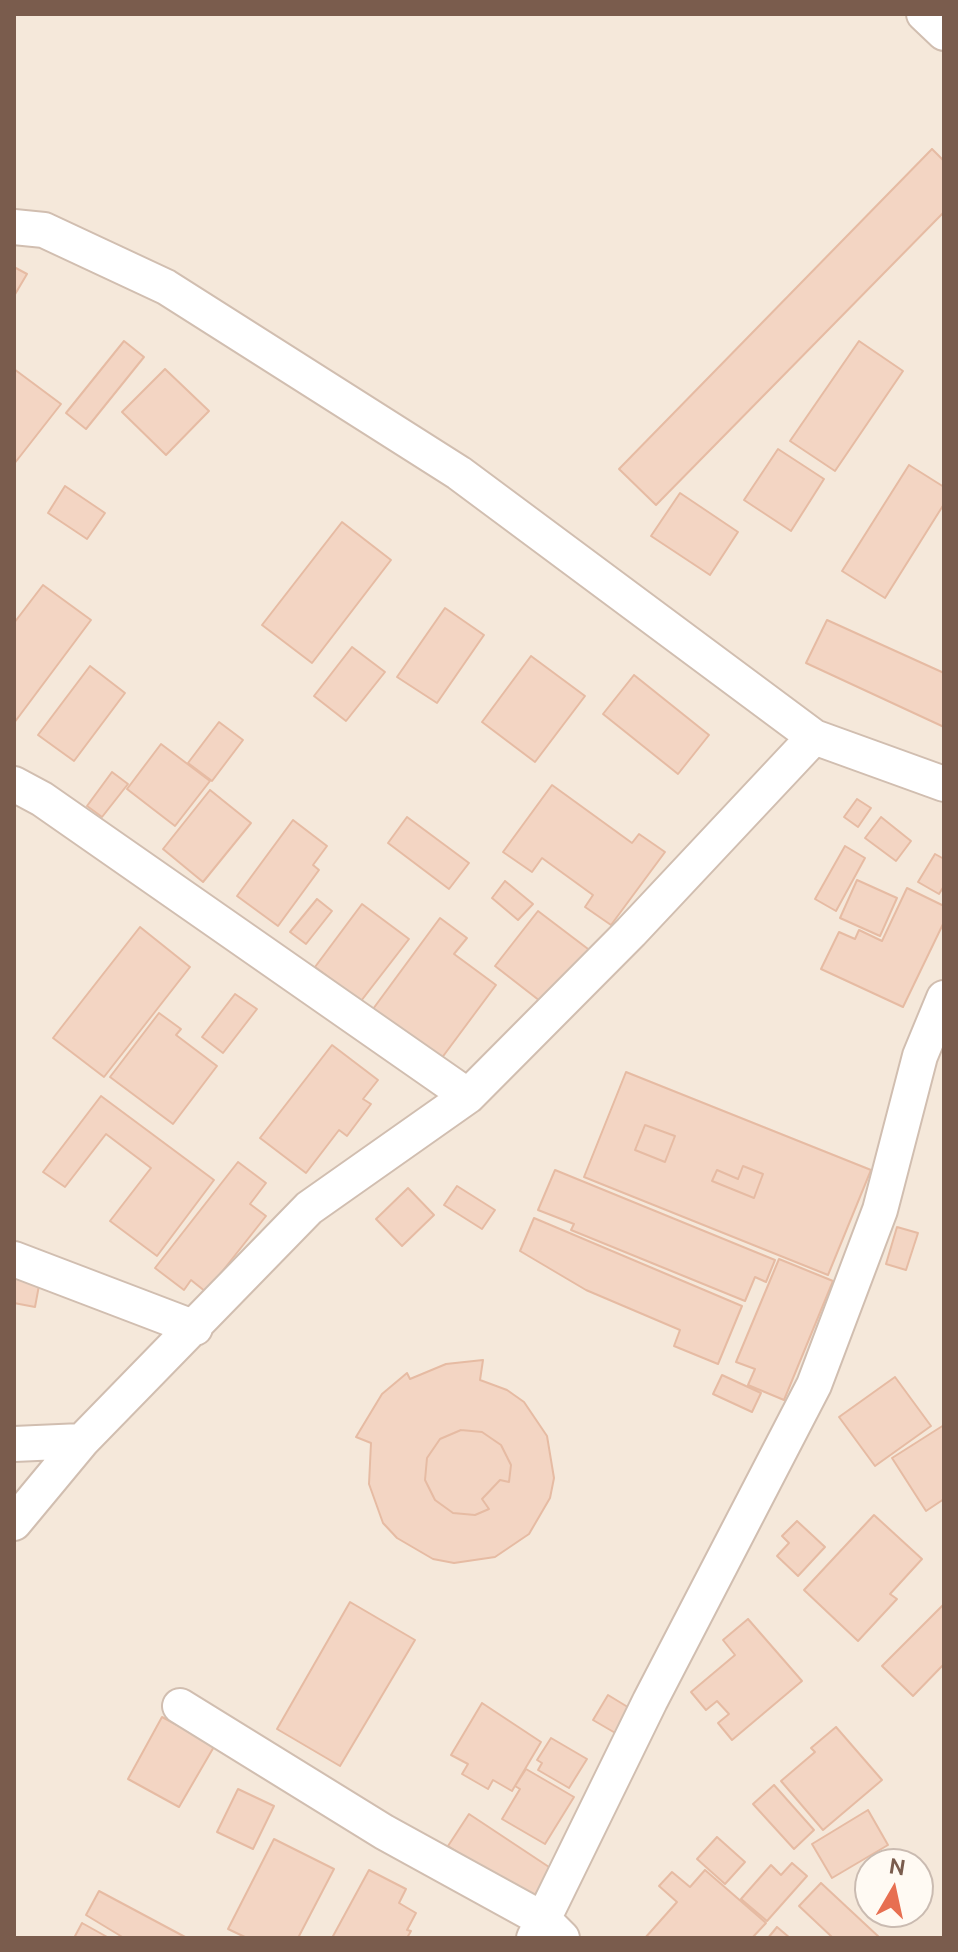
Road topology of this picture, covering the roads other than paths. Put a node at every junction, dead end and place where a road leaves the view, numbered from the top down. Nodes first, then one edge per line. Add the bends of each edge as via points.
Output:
1 (924, 14) edge
2 (944, 33) edge
3 (14, 227) edge
4 (814, 737) junction
5 (14, 784) edge
6 (944, 784) edge
7 (944, 998) edge
8 (468, 1096) junction
9 (14, 1259) edge
10 (195, 1328) junction
11 (82, 1441) junction
12 (14, 1444) edge
13 (14, 1523) edge
14 (180, 1706) dead end
15 (546, 1932) edge

1 - 2 street
3 - 4 street via 44,230 166,287 445,465
4 - 6 street
4 - 8 street
5 - 8 street
7 - 15 street via 920,1056 880,1210 814,1385 650,1701
8 - 10 street via 309,1208
9 - 10 street
10 - 11 street
11 - 12 street
11 - 13 street
14 - 15 street

